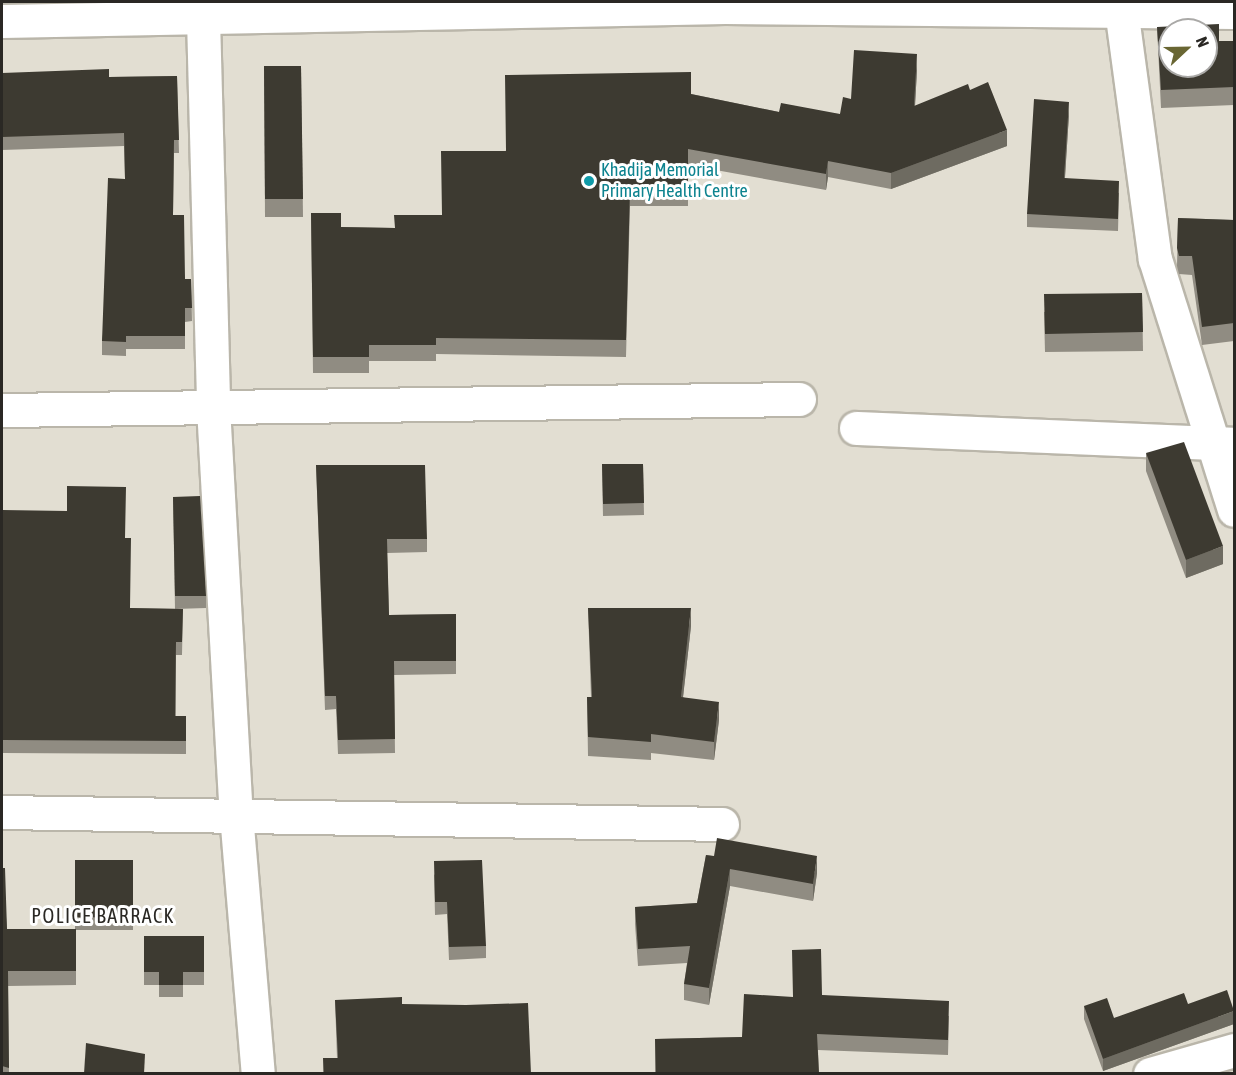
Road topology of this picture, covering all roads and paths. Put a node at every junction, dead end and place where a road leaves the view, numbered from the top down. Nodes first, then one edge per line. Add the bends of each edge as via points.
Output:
1 (857, 6) edge
2 (1121, 9) junction
3 (1234, 12) edge
4 (203, 18) junction
5 (2, 21) edge
6 (799, 399) dead end
7 (213, 407) junction
8 (2, 410) edge
9 (856, 428) dead end
10 (1223, 444) edge
11 (1234, 510) edge
12 (2, 812) edge
13 (236, 814) junction
14 (722, 824) dead end
15 (1234, 1050) edge
16 (1170, 1071) edge
17 (258, 1074) edge

1 - 2 street
1 - 4 street
2 - 3 street
2 - 10 street via 1155,259
4 - 5 street
4 - 7 street
6 - 7 street
7 - 8 street
7 - 13 street
9 - 10 street
10 - 11 street
12 - 13 street
13 - 14 street
13 - 17 street
15 - 16 street

